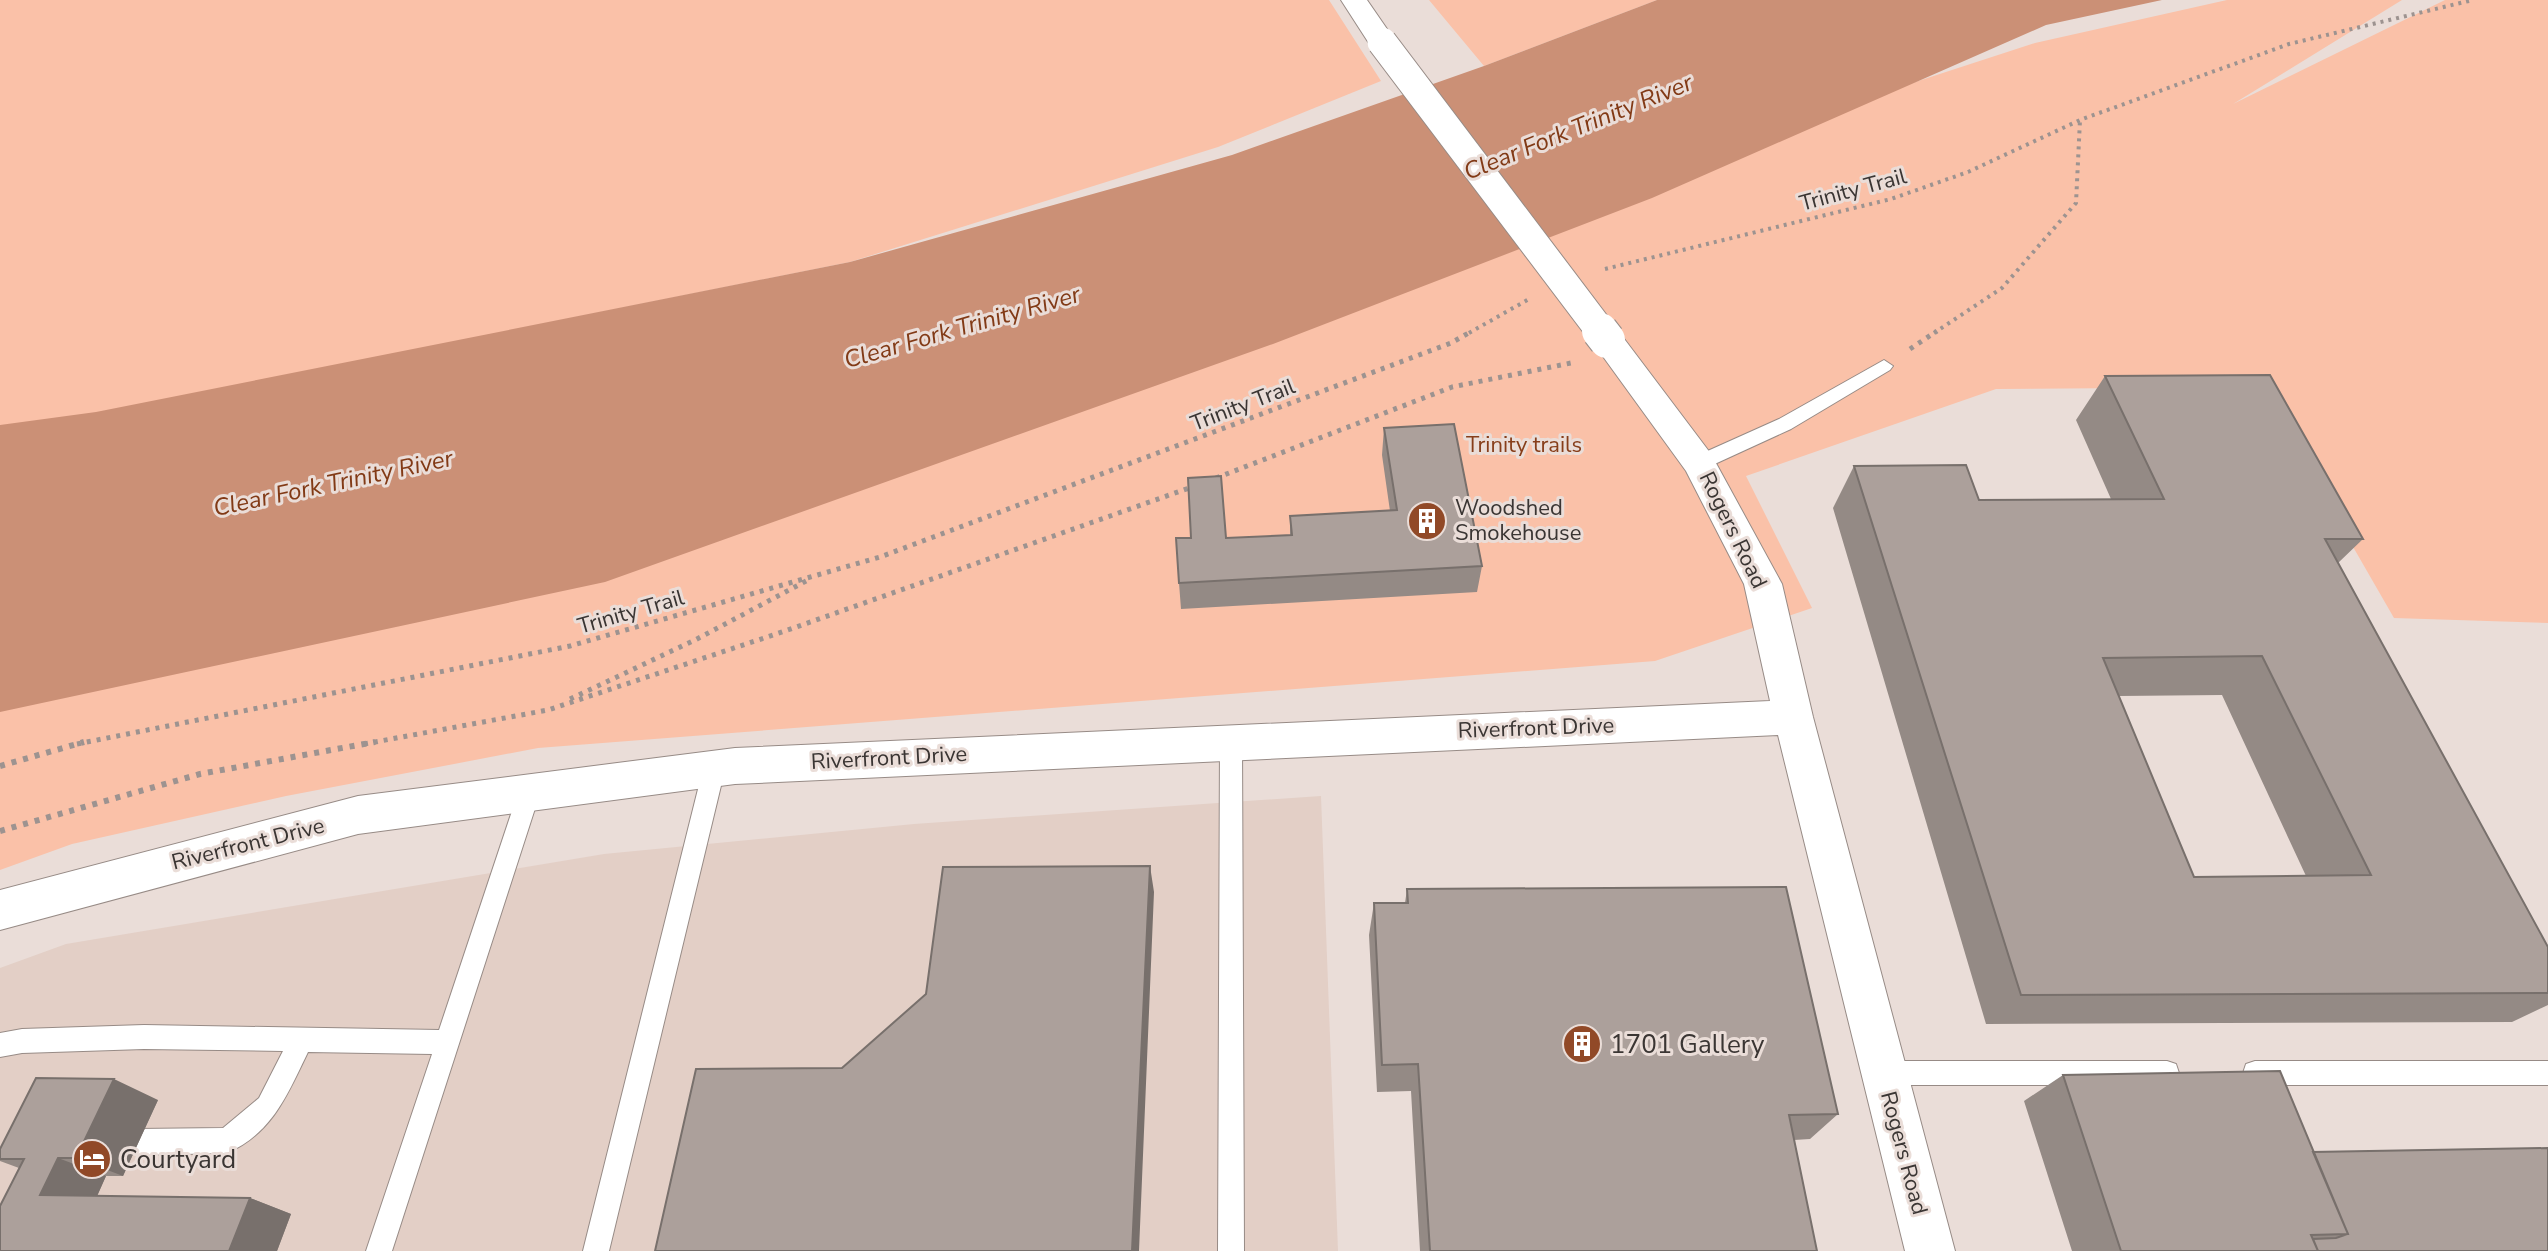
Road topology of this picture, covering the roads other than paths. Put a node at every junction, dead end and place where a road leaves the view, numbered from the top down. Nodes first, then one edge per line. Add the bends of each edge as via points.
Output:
1 (1354, 0) edge
2 (1884, 366) road end
3 (1699, 463) junction
4 (1793, 717) junction
5 (1231, 742) junction
6 (714, 769) junction
7 (529, 793) junction
8 (0, 910) edge
9 (302, 1039) junction
10 (449, 1042) junction
11 (0, 1045) edge
12 (1883, 1073) junction
13 (2183, 1073) edge
14 (2228, 1073) edge
15 (2272, 1073) junction
16 (2548, 1073) edge
17 (2284, 1101) edge
18 (138, 1142) dead end
19 (379, 1251) edge
20 (596, 1251) edge
21 (1231, 1251) edge
22 (1930, 1251) edge

1 - 3 street, Rogers Road, bridge
2 - 3 lane via 1785,424
3 - 4 street, Rogers Road via 1763,584
4 - 5 street, Riverfront Drive
4 - 12 street, Rogers Road
5 - 6 street, Riverfront Drive
5 - 21 lane
6 - 7 street, Riverfront Drive
6 - 20 lane
7 - 8 street, Riverfront Drive via 358,815
7 - 10 lane
9 - 10 lane
9 - 11 lane via 144,1037
9 - 18 lane via 268,1107 227,1140
10 - 19 lane
12 - 13 lane
12 - 22 street, Rogers Road
14 - 15 lane
15 - 16 lane
15 - 17 lane

